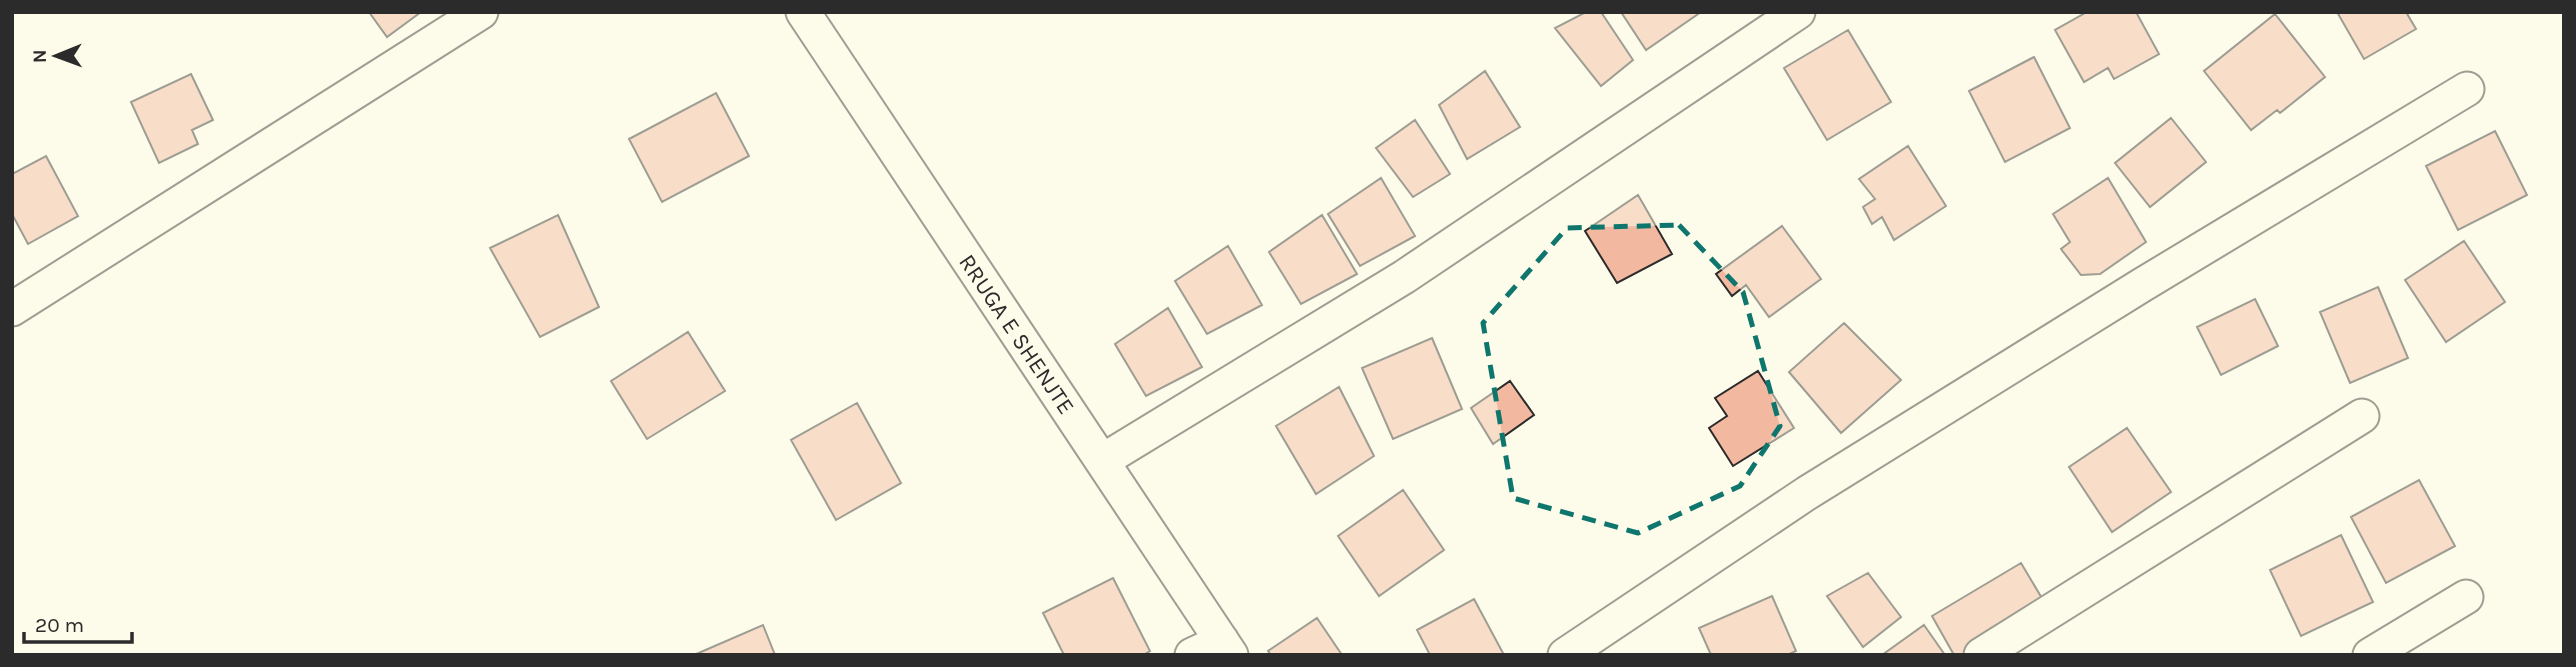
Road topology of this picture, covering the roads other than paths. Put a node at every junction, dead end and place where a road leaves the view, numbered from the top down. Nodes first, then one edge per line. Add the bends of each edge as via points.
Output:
1 (481, 12) edge
2 (803, 12) edge
3 (1798, 12) edge
4 (2468, 89) dead end
5 (12, 309) edge
6 (2362, 416) dead end
7 (1102, 461) junction
8 (2466, 597) dead end
9 (1226, 648) edge
10 (1192, 655) edge
11 (1565, 655) edge
12 (1982, 655) edge
13 (2370, 655) edge

1 - 5 street
2 - 7 street, RRUGA E SHENJTE
3 - 7 street via 1404,277
4 - 11 street via 1819,486
6 - 12 street
7 - 9 street, RRUGA E SHENJTE
8 - 13 street
9 - 10 street

